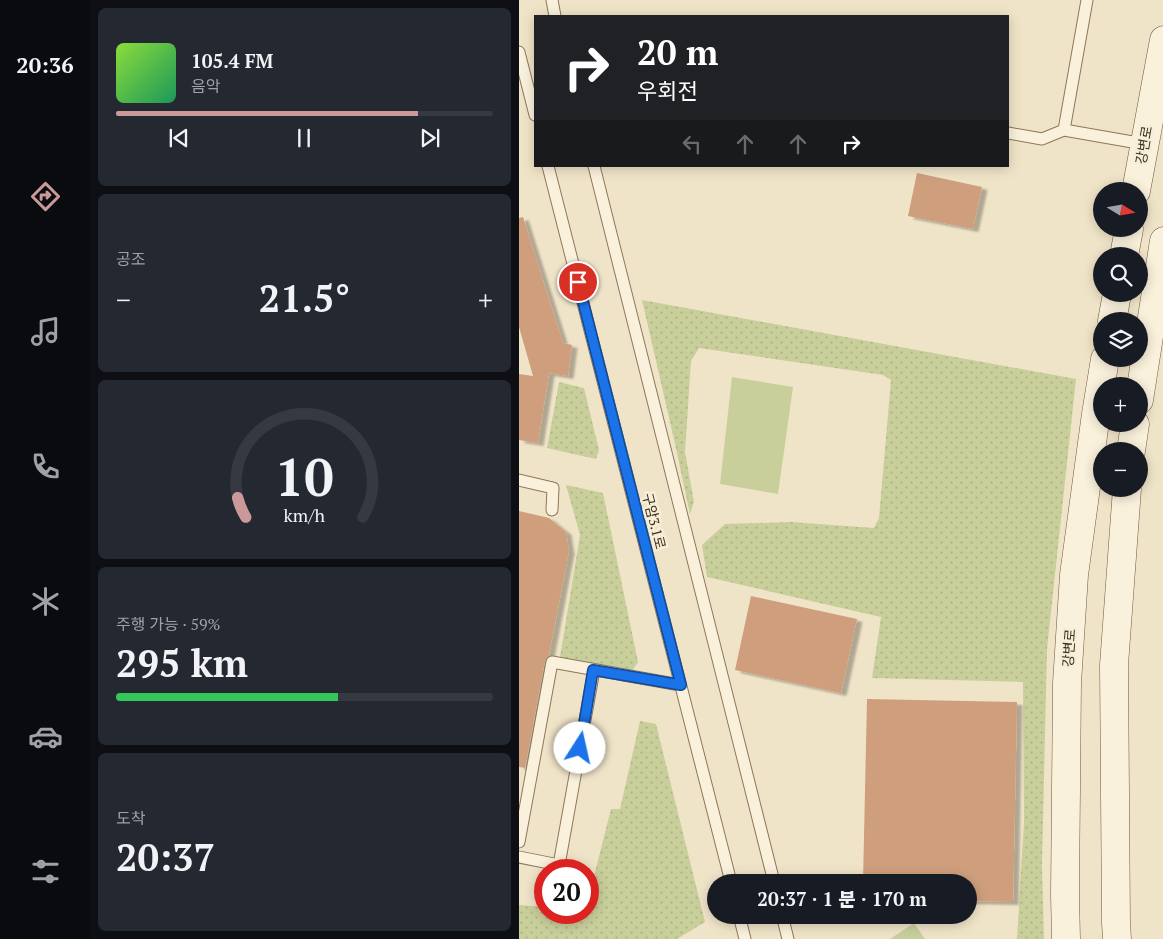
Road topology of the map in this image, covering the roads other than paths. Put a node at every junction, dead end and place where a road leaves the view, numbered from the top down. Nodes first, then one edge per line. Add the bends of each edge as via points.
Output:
1 (552, 0) edge
2 (1087, 0) edge
3 (555, 15) edge
4 (1163, 40) edge
5 (519, 52) edge
6 (534, 111) edge
7 (1064, 130) junction
8 (1009, 133) edge
9 (1144, 144) junction
10 (548, 167) edge
11 (594, 167) edge
12 (1138, 182) edge
13 (1163, 241) edge
14 (1104, 367) edge
15 (1142, 377) edge
16 (519, 480) edge
17 (1126, 497) edge
18 (552, 510) dead end
19 (593, 670) junction
20 (681, 685) junction
21 (519, 842) edge
22 (519, 857) edge
23 (729, 874) edge
24 (772, 874) edge
25 (741, 924) edge
26 (784, 924) edge
27 (745, 939) edge
28 (788, 939) edge
29 (1066, 939) edge
30 (1117, 939) edge

1 - 3 lane
2 - 7 lane
4 - 9 street, 강변로
5 - 6 lane
7 - 8 lane via 1042,139
7 - 9 lane
9 - 12 street, 강변로
10 - 20 lane, 구암3.1로
11 - 24 lane
13 - 15 street
14 - 29 street, 강변로 via 1073,576 1067,683
16 - 18 lane via 553,488
17 - 30 street via 1114,665
19 - 20 lane
19 - 21 lane via 552,662
19 - 22 lane via 559,865
20 - 23 lane, 구암3.1로
25 - 27 lane
26 - 28 lane

